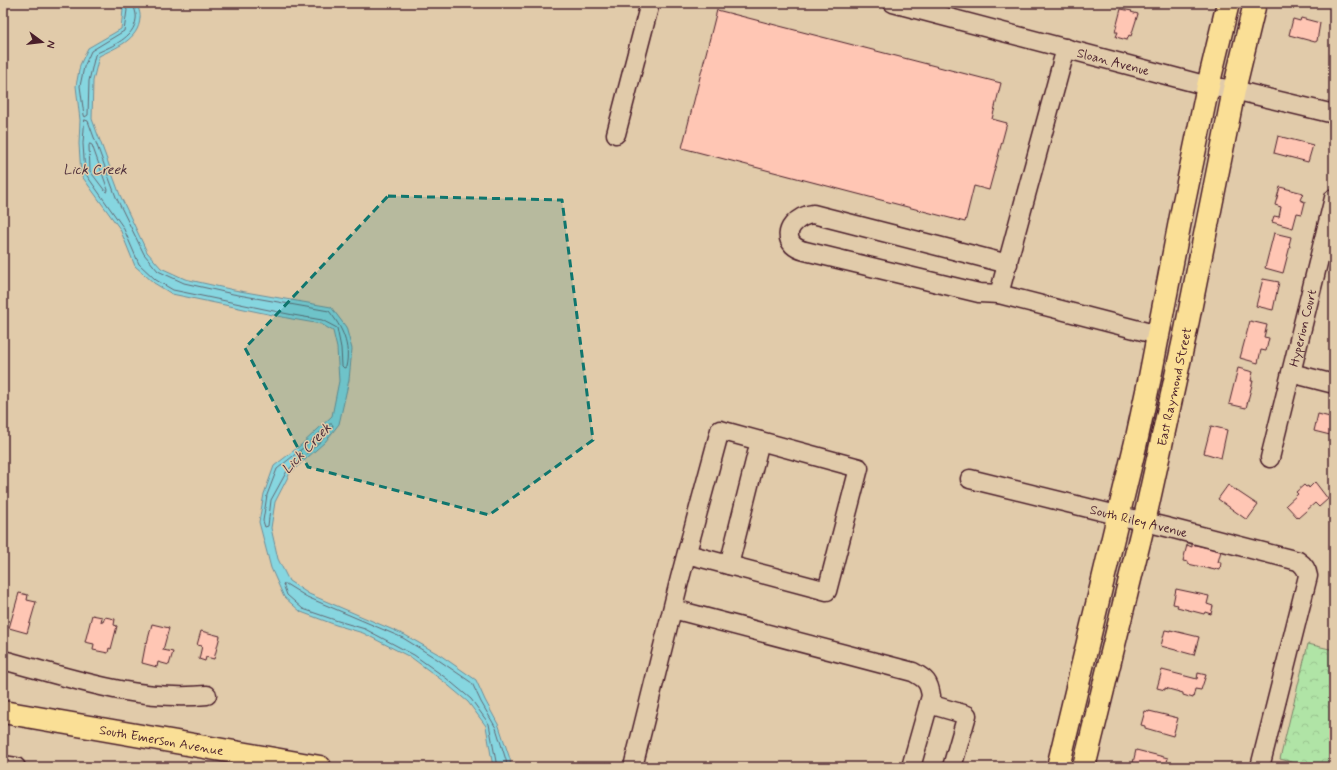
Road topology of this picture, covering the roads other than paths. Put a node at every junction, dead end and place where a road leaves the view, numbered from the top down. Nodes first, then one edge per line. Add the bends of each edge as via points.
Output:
1 (650, 3) edge
2 (894, 3) edge
3 (1228, 3) edge
4 (1255, 3) edge
5 (1066, 48) junction
6 (1208, 86) junction
7 (1234, 90) junction
8 (1334, 114) edge
9 (616, 134) dead end
10 (1334, 198) edge
11 (1008, 264) junction
12 (1000, 294) junction
13 (1158, 335) junction
14 (1291, 373) junction
15 (1334, 384) edge
16 (760, 441) junction
17 (1270, 458) dead end
18 (970, 479) dead end
19 (1118, 515) junction
20 (1144, 522) junction
21 (687, 554) junction
22 (728, 565) junction
23 (673, 610) junction
24 (3, 660) edge
25 (207, 695) dead end
26 (929, 704) junction
27 (3, 712) edge
28 (3, 765) edge
29 (16, 767) edge
30 (320, 767) edge
31 (633, 767) edge
32 (911, 767) edge
33 (952, 767) edge
34 (1058, 767) edge
35 (1084, 767) edge
36 (1260, 767) edge

1 - 9 street
2 - 5 street, Sloan Avenue
3 - 6 main road, East Raymond Street
4 - 7 main road, East Raymond Street
5 - 6 street, Sloan Avenue
5 - 11 street
6 - 7 street, Sloan Avenue
6 - 13 main road, East Raymond Street
7 - 8 street, Sloan Avenue
7 - 20 main road, East Raymond Street
10 - 14 street, Hyperion Court
11 - 12 street
11 - 12 street via 813,214 800,217 789,233 793,246 805,251 979,293
12 - 13 street
13 - 19 main road, East Raymond Street
14 - 15 street
14 - 17 street, Hyperion Court
16 - 21 street via 720,430
16 - 22 street
16 - 22 street via 859,468 827,591
18 - 19 street, South Riley Avenue
19 - 20 street, South Riley Avenue
19 - 34 main road, East Raymond Street
20 - 35 main road, East Raymond Street
20 - 36 street, South Riley Avenue via 1298,561 1305,568 1308,576
21 - 22 street
21 - 23 street
23 - 26 street via 913,672 924,678 930,686
23 - 31 street
24 - 25 street via 132,693
26 - 32 street
26 - 33 street via 967,715
27 - 30 main road, South Emerson Avenue
28 - 29 street

